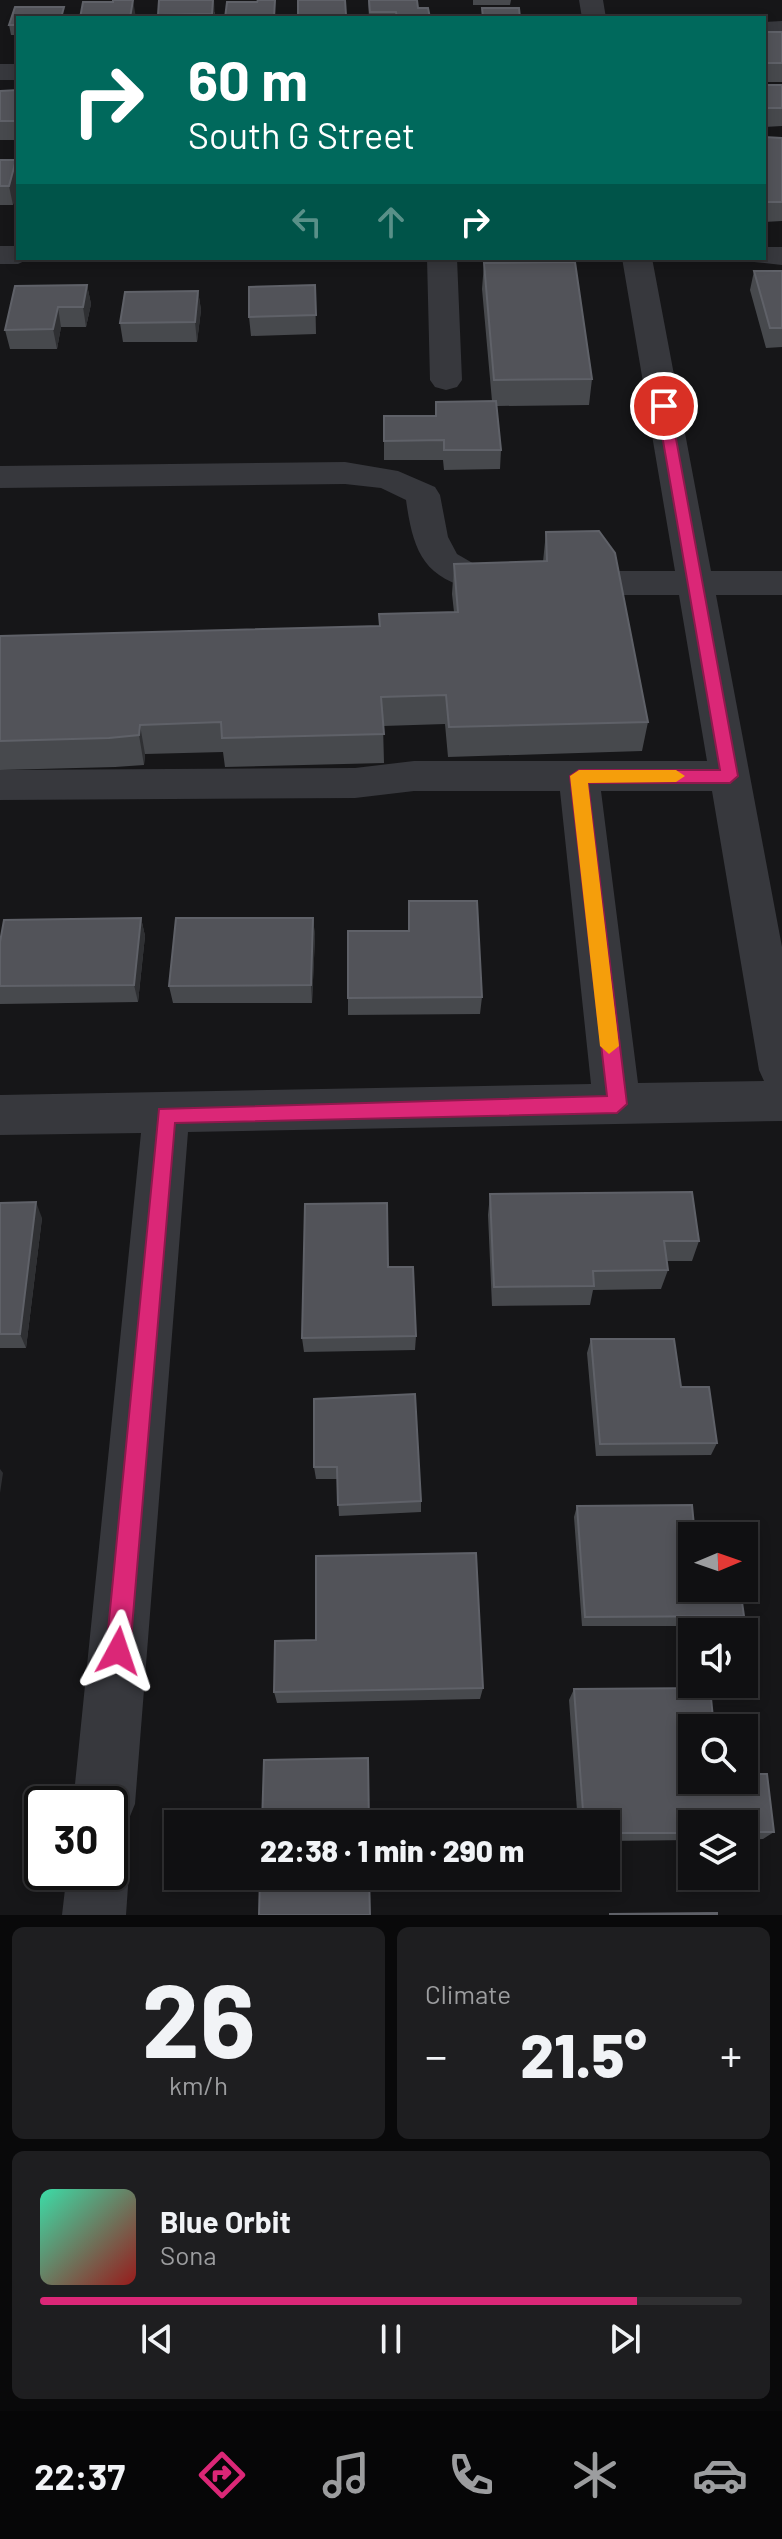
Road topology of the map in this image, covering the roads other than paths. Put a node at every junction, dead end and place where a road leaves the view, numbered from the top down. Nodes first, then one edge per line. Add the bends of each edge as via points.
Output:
1 (442, 260) edge
2 (637, 260) edge
3 (446, 380) dead end
4 (0, 477) edge
5 (611, 583) edge
6 (695, 583) junction
7 (782, 583) edge
8 (543, 584) edge
9 (579, 776) junction
10 (730, 776) junction
11 (0, 785) edge
12 (782, 1070) edge
13 (782, 1101) edge
14 (617, 1104) junction
15 (0, 1115) edge
16 (166, 1115) junction
17 (106, 1786) edge
18 (96, 1890) edge
19 (94, 1915) edge

1 - 3 street
2 - 6 street
4 - 8 street via 345,473 387,478 423,495 428,539 452,569 483,579
5 - 6 street
6 - 7 street
6 - 10 street
9 - 10 street
9 - 11 street
9 - 14 street
10 - 12 street
13 - 14 street
14 - 16 street
15 - 16 street
16 - 17 street
18 - 19 street

